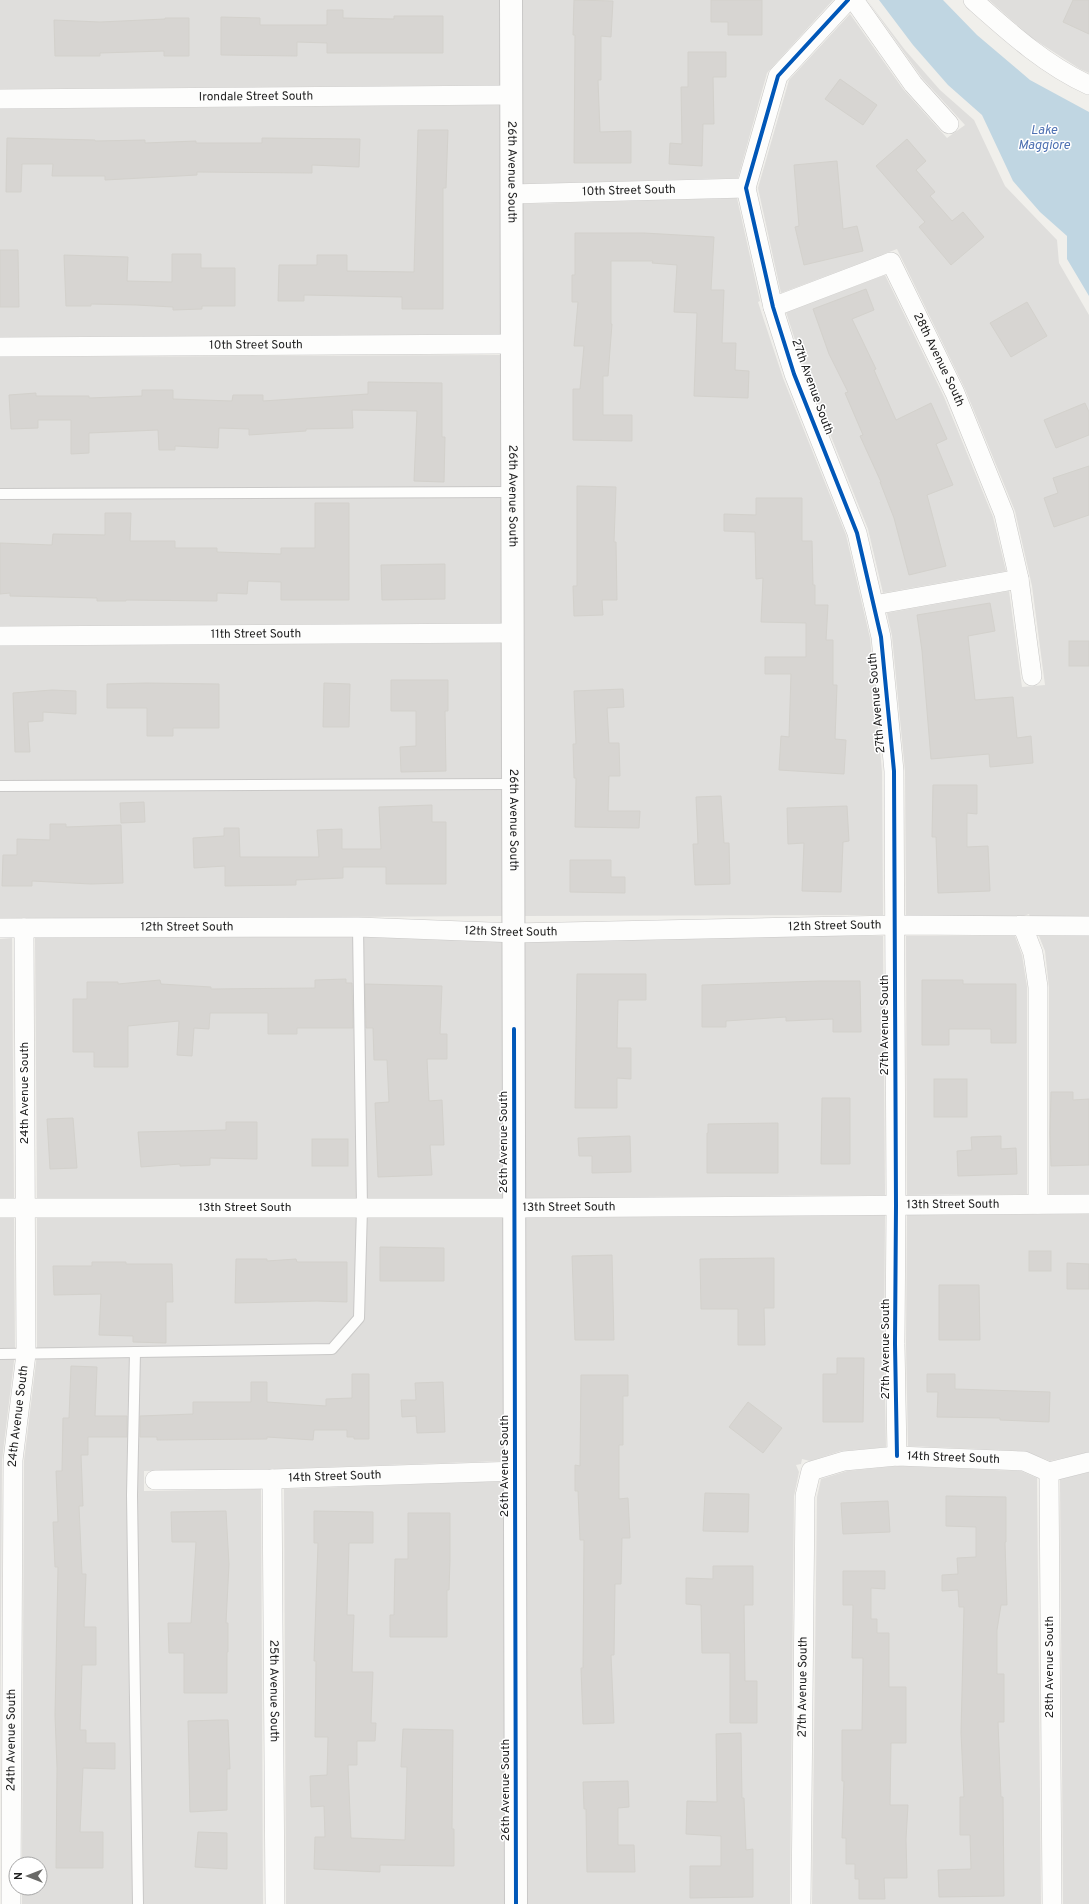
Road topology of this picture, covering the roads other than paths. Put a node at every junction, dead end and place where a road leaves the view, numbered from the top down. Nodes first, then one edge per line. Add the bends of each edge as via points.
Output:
1 (511, 0) edge
2 (848, 0) edge
3 (854, 0) edge
4 (973, 0) edge
5 (1089, 85) edge
6 (511, 95) junction
7 (0, 99) edge
8 (949, 124) dead end
9 (746, 188) junction
10 (511, 194) junction
11 (773, 307) junction
12 (512, 344) junction
13 (0, 347) edge
14 (512, 492) junction
15 (0, 494) edge
16 (1019, 578) junction
17 (874, 605) junction
18 (513, 633) junction
19 (0, 636) edge
20 (1032, 676) dead end
21 (513, 784) junction
22 (0, 786) edge
23 (894, 926) junction
24 (1089, 926) edge
25 (358, 927) junction
26 (1023, 927) junction
27 (0, 928) edge
28 (24, 928) junction
29 (514, 933) junction
30 (1038, 1204) junction
31 (1089, 1204) edge
32 (896, 1205) junction
33 (0, 1208) edge
34 (25, 1208) junction
35 (362, 1208) junction
36 (515, 1208) junction
37 (135, 1352) junction
38 (0, 1354) edge
39 (26, 1354) junction
40 (897, 1456) junction
41 (1089, 1462) edge
42 (515, 1471) junction
43 (811, 1471) joint
44 (1049, 1472) junction
45 (272, 1479) junction
46 (155, 1480) dead end
47 (11, 1904) edge
48 (138, 1904) edge
49 (275, 1904) edge
50 (516, 1904) edge
51 (801, 1904) edge
52 (1052, 1904) edge

1 - 6 street, 26th Avenue South
2 - 9 street, 27th Avenue South via 778,76
3 - 8 street via 913,84
4 - 5 street via 1025,46
6 - 7 street, Irondale Street South
6 - 10 street, 26th Avenue South
9 - 10 street, 10th Street South
9 - 11 street, 27th Avenue South
10 - 12 street, 26th Avenue South
11 - 16 street, 28th Avenue South via 891,262 955,393 993,486 1004,514
11 - 17 street, 27th Avenue South via 794,374 857,533
12 - 13 street, 10th Street South
12 - 14 street, 26th Avenue South
14 - 15 lane
14 - 18 street, 26th Avenue South
16 - 17 street
16 - 20 street, 28th Avenue South
17 - 23 street, 27th Avenue South via 881,637 894,771
18 - 19 street, 11th Street South
18 - 21 street, 26th Avenue South
21 - 22 lane
21 - 29 street, 26th Avenue South
23 - 26 street, 12th Street South
23 - 29 street, 12th Street South
23 - 32 street, 27th Avenue South
24 - 26 street, 12th Street South
25 - 28 street, 12th Street South
25 - 29 street, 12th Street South
25 - 35 lane
26 - 30 street via 1033,953 1038,986
27 - 28 street, 12th Street South
28 - 34 street, 24th Avenue South
29 - 36 street, 26th Avenue South
30 - 31 street, 13th Street South
30 - 32 street, 13th Street South
32 - 36 street, 13th Street South
32 - 40 street, 27th Avenue South
33 - 34 street, 13th Street South
34 - 35 street, 13th Street South
34 - 39 street, 24th Avenue South
35 - 36 street, 13th Street South
35 - 37 lane via 359,1318 332,1349
36 - 42 street, 26th Avenue South
37 - 39 lane
37 - 48 lane via 132,1495
38 - 39 lane
39 - 47 street, 24th Avenue South via 13,1460
40 - 43 street, 14th Street South via 844,1461
40 - 44 street, 14th Street South via 1024,1461
41 - 44 street
42 - 45 street, 14th Street South
42 - 50 street, 26th Avenue South
43 - 51 street, 27th Avenue South via 805,1496
44 - 52 street, 28th Avenue South
45 - 46 street, 14th Street South
45 - 49 street, 25th Avenue South

